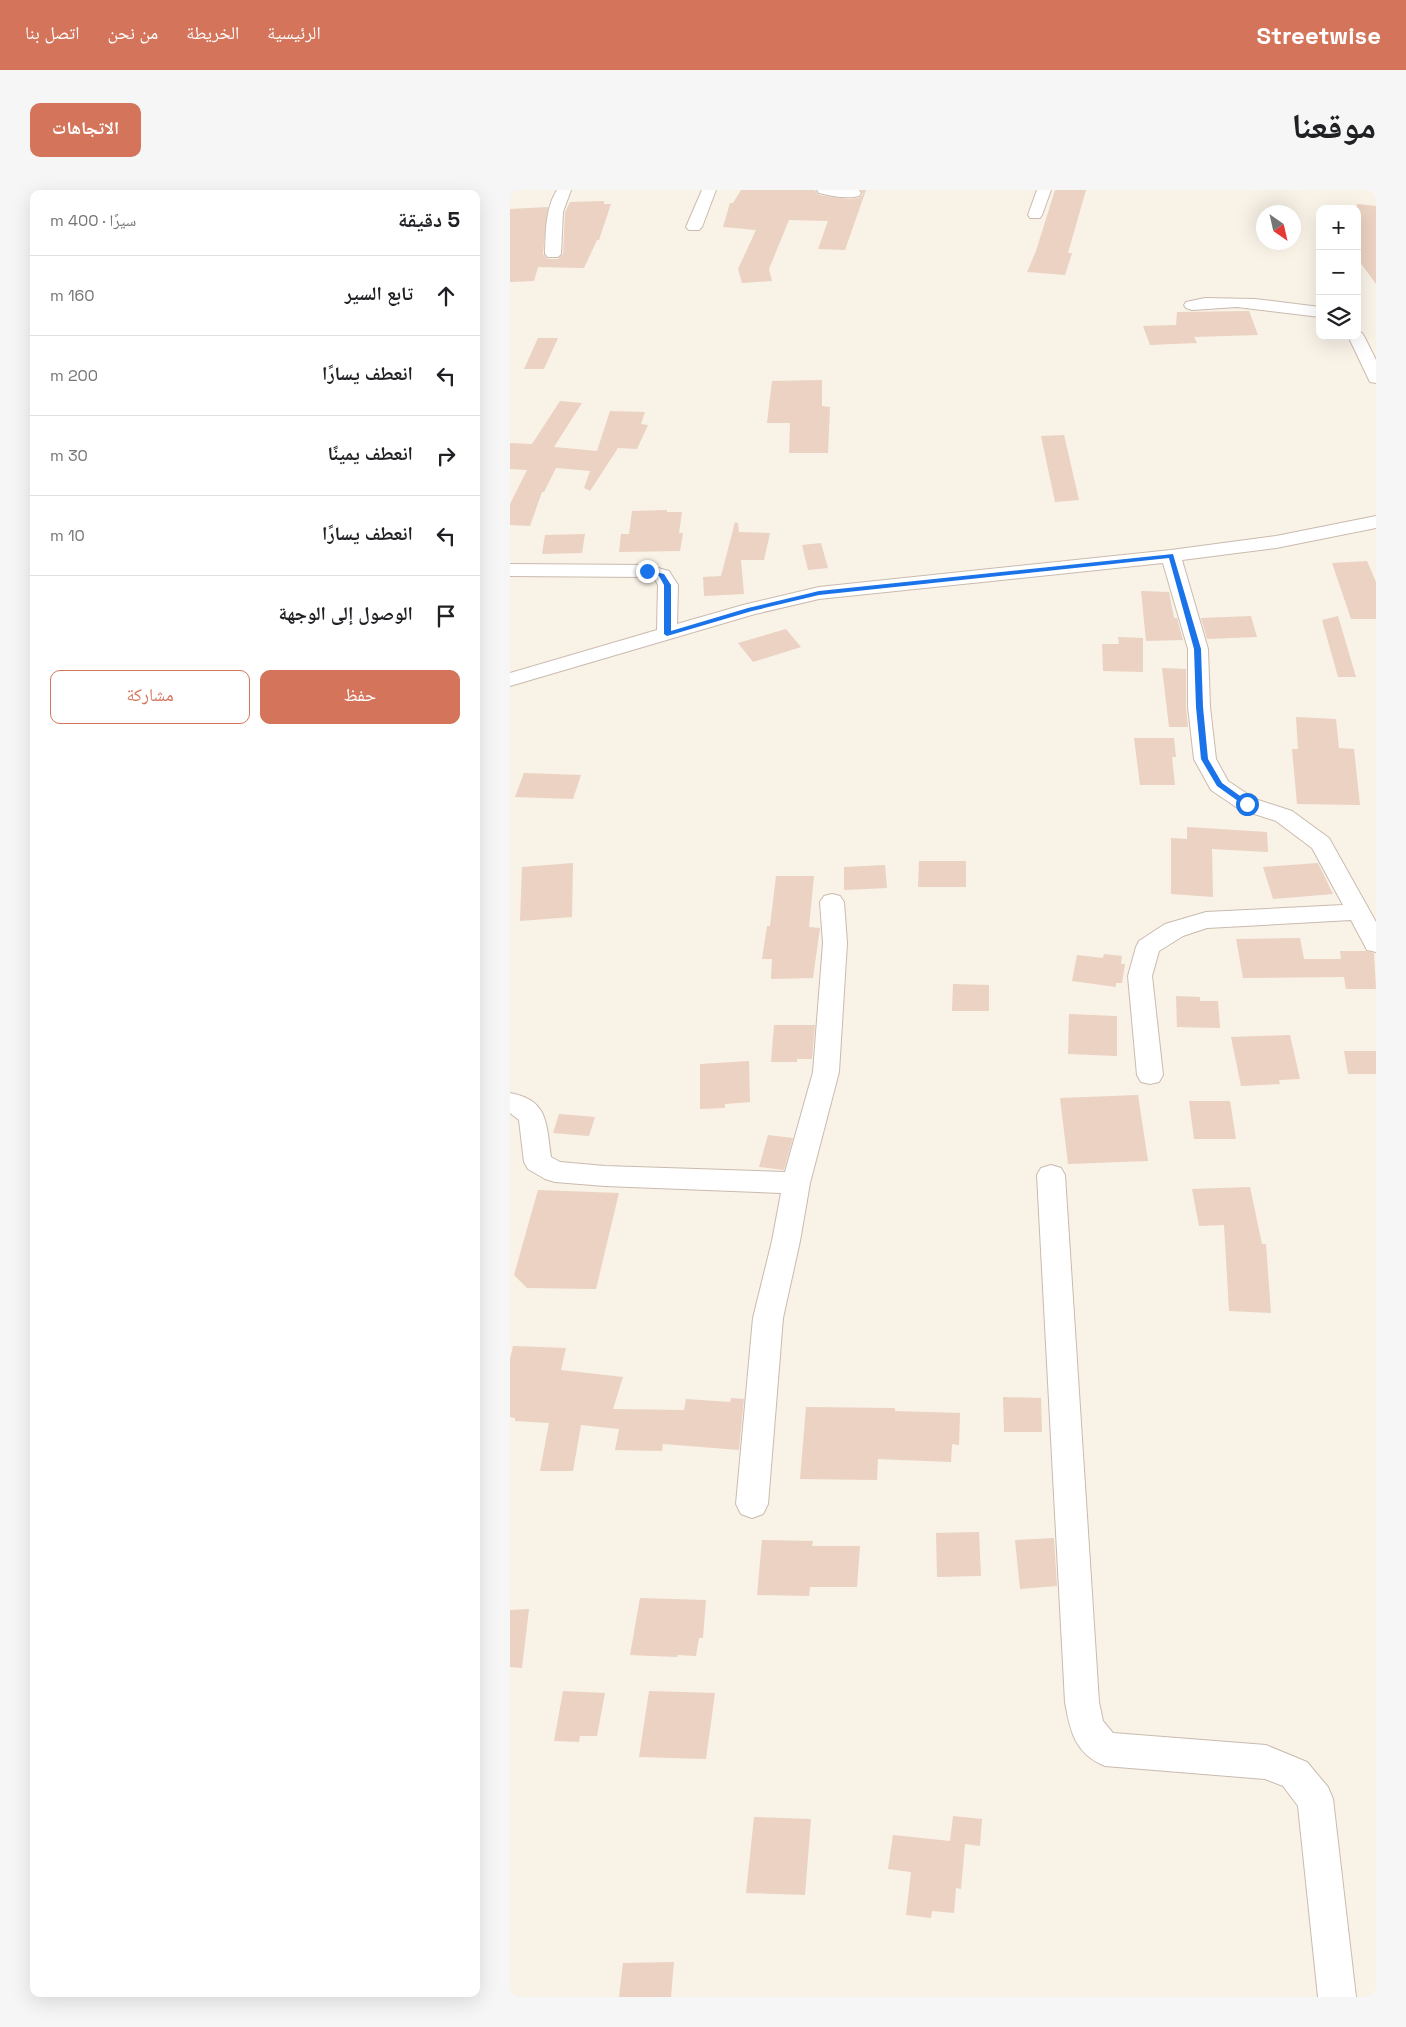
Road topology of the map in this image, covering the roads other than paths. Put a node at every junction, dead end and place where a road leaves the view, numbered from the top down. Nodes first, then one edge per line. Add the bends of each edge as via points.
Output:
1 (564, 190) edge
2 (709, 190) edge
3 (824, 190) edge
4 (1044, 190) edge
5 (854, 193) dead end
6 (1035, 216) dead end
7 (694, 227) dead end
8 (553, 254) dead end
9 (1192, 305) dead end
10 (1316, 312) edge
11 (1358, 340) edge
12 (1376, 378) edge
13 (1375, 524) edge
14 (1171, 556) junction
15 (510, 570) edge
16 (667, 634) junction
17 (510, 680) edge
18 (832, 902) dead end
19 (1359, 912) junction
20 (1376, 944) edge
21 (1150, 1074) dead end
22 (510, 1103) edge
23 (1050, 1175) dead end
24 (796, 1183) junction
25 (752, 1504) dead end
26 (1337, 1997) edge

1 - 8 street via 554,220
2 - 7 street
3 - 5 street
4 - 6 street
9 - 10 street via 1223,302
11 - 12 street
13 - 14 street
14 - 16 street via 819,593 750,609
14 - 19 street via 1198,649 1199,707 1205,759 1219,785 1247,804 1284,816 1321,843
15 - 16 street via 647,571 662,575 668,585
16 - 17 street
18 - 24 street via 835,943 826,1072
19 - 20 street
19 - 21 street via 1206,920 1174,930 1148,948 1140,976
22 - 24 street via 532,1116 538,1162 555,1172
23 - 26 street via 1082,1702 1087,1729 1105,1749 1266,1762 1295,1774 1315,1799
24 - 25 street via 768,1318

